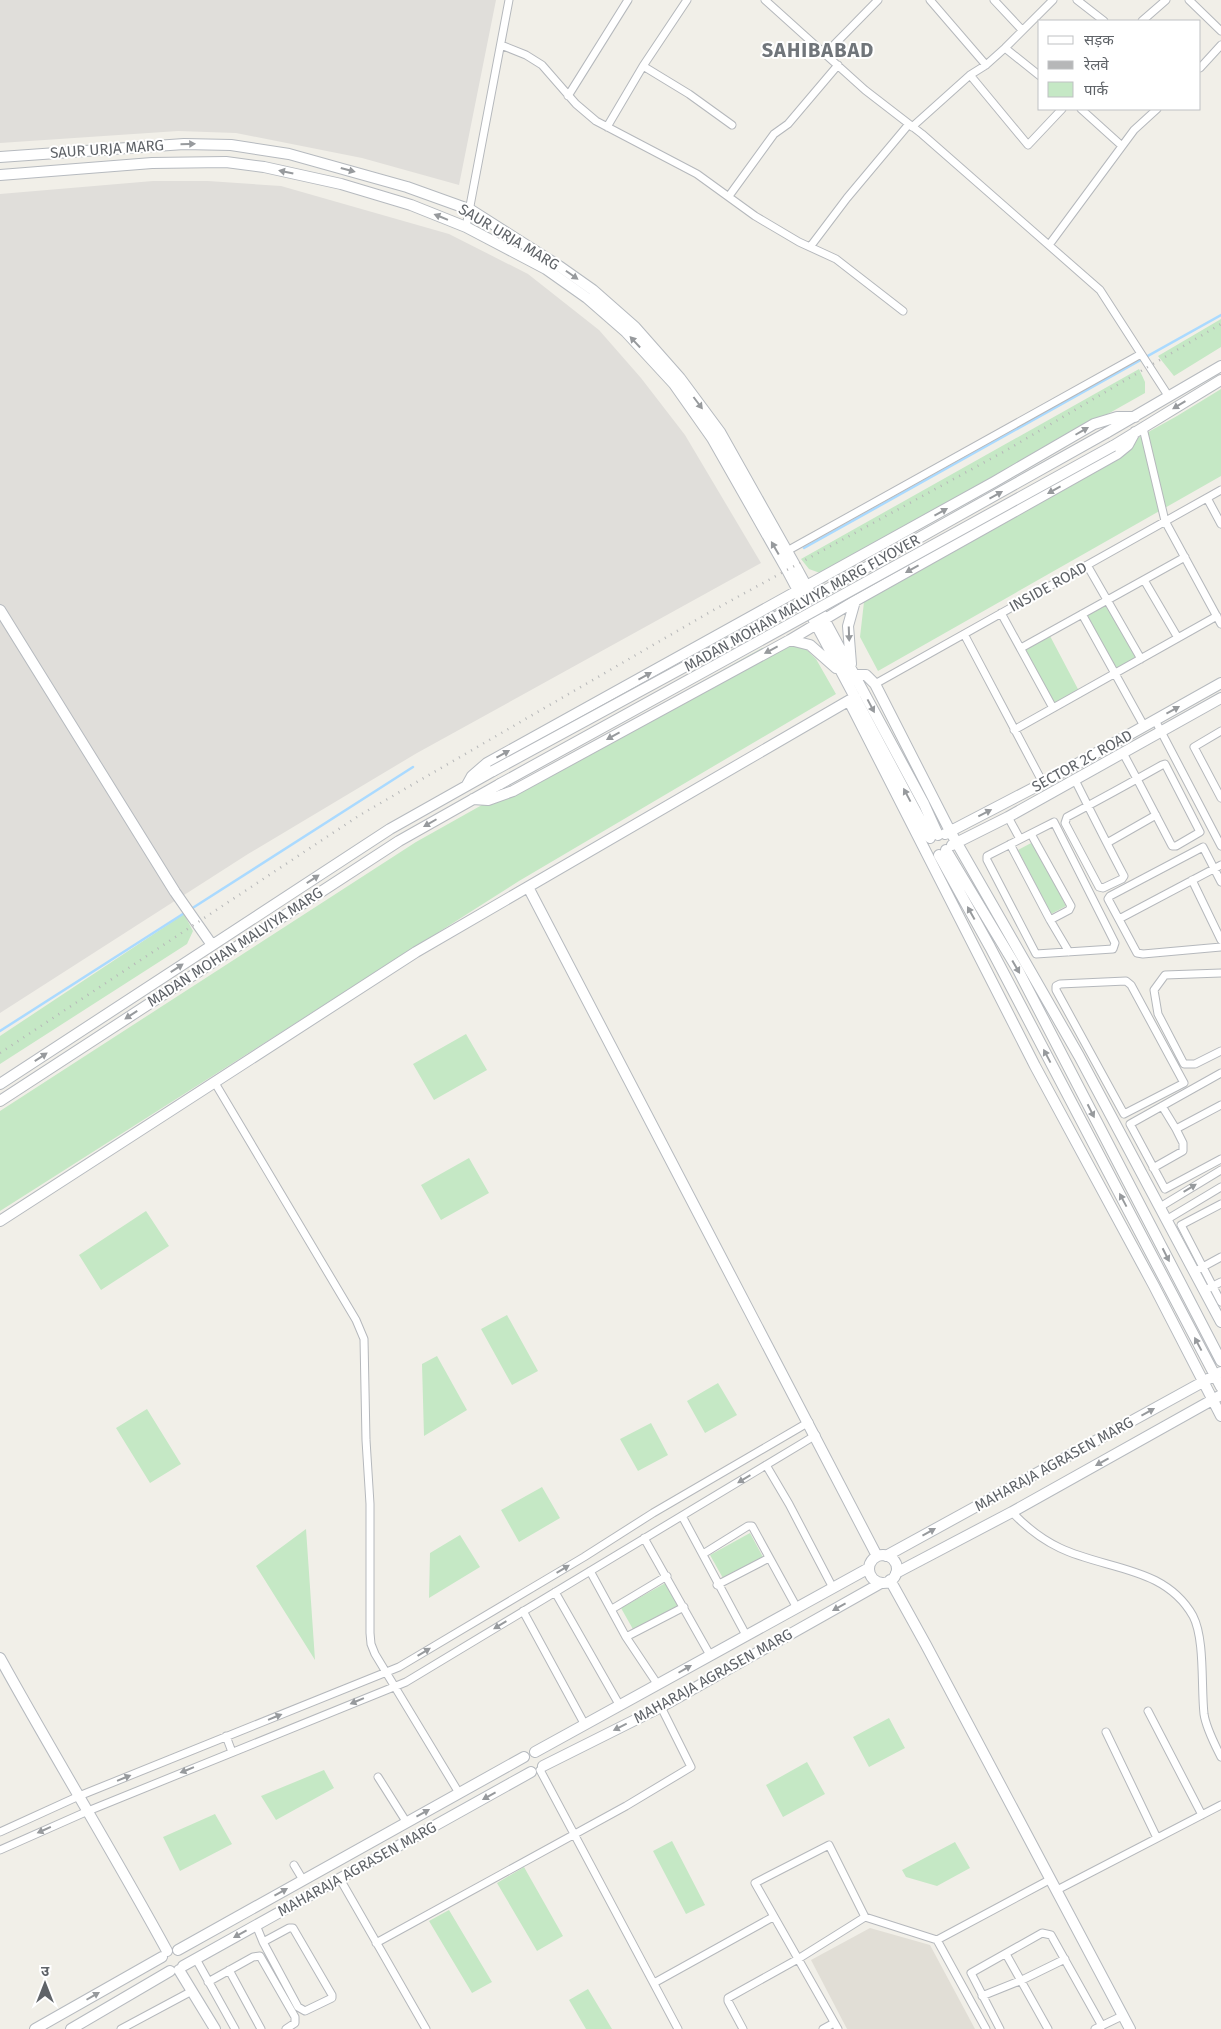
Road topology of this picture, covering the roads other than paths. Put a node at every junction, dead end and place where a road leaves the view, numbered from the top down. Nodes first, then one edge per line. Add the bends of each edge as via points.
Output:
1 (509, 0) edge
2 (628, 0) edge
3 (687, 0) edge
4 (765, 0) edge
5 (878, 0) edge
6 (930, 0) edge
7 (994, 0) edge
8 (1053, 0) edge
9 (1077, 0) edge
10 (1166, 0) edge
11 (1189, 0) edge
12 (1103, 20) edge
13 (1143, 20) edge
14 (1022, 30) junction
15 (1221, 32) edge
16 (501, 45) junction
17 (1221, 45) edge
18 (1005, 48) junction
19 (825, 54) junction
20 (986, 65) junction
21 (643, 66) junction
22 (838, 66) junction
23 (1201, 67) edge
24 (1038, 74) edge
25 (970, 75) junction
26 (568, 96) junction
27 (1061, 110) edge
28 (1082, 110) edge
29 (1156, 110) edge
30 (732, 125) dead end
31 (911, 126) junction
32 (607, 128) junction
33 (1122, 146) junction
34 (266, 150) junction
35 (0, 157) edge
36 (264, 167) junction
37 (0, 175) edge
38 (729, 196) junction
39 (471, 210) junction
40 (466, 227) junction
41 (1049, 245) junction
42 (810, 247) junction
43 (903, 311) dead end
44 (1142, 355) junction
45 (1221, 366) edge
46 (1221, 380) edge
47 (1169, 398) junction
48 (1135, 417) junction
49 (1139, 430) junction
50 (1221, 490) edge
51 (1206, 498) junction
52 (1165, 521) junction
53 (1221, 524) edge
54 (787, 551) junction
55 (1185, 557) junction
56 (1087, 565) junction
57 (1144, 580) junction
58 (802, 589) junction
59 (1107, 600) junction
60 (855, 601) junction
61 (0, 610) edge
62 (1001, 613) junction
63 (1082, 614) junction
64 (1217, 616) junction
65 (820, 622) junction
66 (1221, 624) edge
67 (964, 634) junction
68 (1178, 638) junction
69 (790, 640) junction
70 (1021, 648) junction
71 (1141, 659) junction
72 (849, 672) junction
73 (1115, 674) junction
74 (1221, 683) edge
75 (875, 684) junction
76 (1221, 698) edge
77 (852, 699) junction
78 (1054, 708) junction
79 (1155, 720) junction
80 (1144, 726) junction
81 (1014, 730) junction
82 (1221, 731) edge
83 (1161, 732) junction
84 (1123, 753) junction
85 (1137, 779) junction
86 (1075, 780) junction
87 (1043, 783) junction
88 (468, 785) junction
89 (1221, 798) edge
90 (473, 799) junction
91 (1088, 806) junction
92 (925, 807) junction
93 (1156, 815) junction
94 (1008, 817) junction
95 (944, 819) junction
96 (962, 825) junction
97 (1031, 834) junction
98 (940, 835) junction
99 (1020, 839) junction
100 (1107, 842) junction
101 (1010, 844) junction
102 (1221, 846) edge
103 (947, 849) junction
104 (1218, 867) edge
105 (949, 872) junction
106 (1192, 880) junction
107 (1221, 882) edge
108 (528, 887) junction
109 (946, 893) junction
110 (1118, 919) junction
111 (1050, 920) junction
112 (1221, 940) edge
113 (212, 945) junction
114 (1221, 947) edge
115 (1069, 952) junction
116 (1221, 973) edge
117 (1088, 1050) junction
118 (1221, 1051) edge
119 (1079, 1056) junction
120 (1221, 1073) edge
121 (215, 1083) junction
122 (0, 1084) edge
123 (0, 1101) edge
124 (1221, 1105) edge
125 (1162, 1106) junction
126 (1131, 1128) junction
127 (1176, 1129) junction
128 (1121, 1134) junction
129 (1221, 1159) edge
130 (1153, 1168) junction
131 (1221, 1170) edge
132 (1221, 1187) edge
133 (1221, 1204) edge
134 (1160, 1207) junction
135 (1166, 1220) junction
136 (0, 1222) edge
137 (1221, 1257) edge
138 (1199, 1269) junction
139 (1221, 1282) edge
140 (1208, 1289) junction
141 (1221, 1302) edge
142 (1221, 1322) edge
143 (1221, 1361) edge
144 (1218, 1374) edge
145 (1203, 1382) junction
146 (1221, 1387) edge
147 (1217, 1398) edge
148 (1221, 1416) edge
149 (809, 1422) junction
150 (816, 1435) junction
151 (766, 1466) junction
152 (1012, 1512) junction
153 (682, 1516) junction
154 (644, 1538) junction
155 (702, 1554) junction
156 (882, 1556) junction
157 (769, 1558) junction
158 (869, 1568) junction
159 (590, 1571) junction
160 (667, 1576) junction
161 (889, 1579) junction
162 (717, 1585) junction
163 (833, 1588) junction
164 (555, 1592) junction
165 (684, 1607) junction
166 (797, 1608) junction
167 (612, 1609) junction
168 (523, 1611) junction
169 (746, 1635) junction
170 (626, 1637) junction
171 (710, 1655) junction
172 (0, 1658) edge
173 (386, 1672) junction
174 (658, 1684) junction
175 (396, 1685) junction
176 (620, 1706) junction
177 (661, 1707) junction
178 (1148, 1711) dead end
179 (585, 1726) junction
180 (1106, 1732) dead end
181 (226, 1736) junction
182 (232, 1752) junction
183 (536, 1752) junction
184 (524, 1757) junction
185 (1221, 1757) edge
186 (538, 1769) junction
187 (378, 1778) dead end
188 (459, 1793) junction
189 (79, 1796) junction
190 (1221, 1805) edge
191 (88, 1811) junction
192 (1202, 1815) junction
193 (407, 1823) junction
194 (0, 1832) edge
195 (574, 1834) junction
196 (1157, 1838) junction
197 (0, 1850) edge
198 (294, 1865) dead end
199 (340, 1879) junction
200 (1051, 1879) junction
201 (303, 1880) junction
202 (1057, 1890) junction
203 (774, 1917) junction
204 (865, 1917) junction
205 (256, 1925) junction
206 (937, 1940) junction
207 (263, 1942) junction
208 (376, 1943) junction
209 (169, 1953) junction
210 (1006, 1954) junction
211 (196, 1959) junction
212 (798, 1959) junction
213 (1066, 1959) junction
214 (177, 1969) junction
215 (229, 1970) junction
216 (1022, 1980) junction
217 (208, 1982) junction
218 (654, 1982) junction
219 (192, 1991) junction
220 (982, 1996) junction
221 (1122, 2016) junction
222 (836, 2026) edge
223 (1098, 2028) edge
224 (35, 2029) edge
225 (71, 2029) edge
226 (121, 2029) edge
227 (215, 2029) edge
228 (235, 2029) edge
229 (261, 2029) edge
230 (286, 2029) edge
231 (426, 2029) edge
232 (678, 2029) edge
233 (743, 2029) edge
234 (823, 2029) edge
235 (986, 2029) edge
236 (1000, 2029) edge
237 (1048, 2029) edge
238 (1130, 2029) edge

1 - 16 street
2 - 26 street
3 - 21 street
4 - 19 street
5 - 19 street
6 - 20 street
7 - 14 street
8 - 14 street
9 - 12 street
10 - 13 street
11 - 15 street
14 - 18 street
16 - 26 street via 535,60
16 - 39 street
17 - 23 street
18 - 20 street
18 - 24 street
19 - 22 street
20 - 25 street
21 - 30 street
21 - 32 street
22 - 31 street
22 - 38 street via 788,124 774,134
25 - 27 street via 1028,145
25 - 31 street
26 - 32 street
28 - 33 street
29 - 33 street
31 - 41 street
31 - 42 street via 847,198
32 - 38 street via 697,174
33 - 41 street
35 -> 34 street, SAUR URJA MARG via 184,144
34 - 36 street
34 -> 39 street, SAUR URJA MARG via 378,178
36 - 37 street, SAUR URJA MARG via 226,162 152,163
40 -> 36 street, SAUR URJA MARG via 412,205 350,186
38 - 42 street via 755,216
39 - 40 street
39 -> 54 street, SAUR URJA MARG via 593,290 634,327 680,378 720,432
58 -> 40 street, SAUR URJA MARG via 712,438 674,384 626,332 587,298 546,270
41 - 44 street via 1100,290
42 - 43 street via 836,259
44 - 47 street
44 - 54 street
45 - 47 street
46 -> 49 street
47 - 48 street
58 -> 48 street via 1094,424
88 -> 48 street, MADAN MOHAN MALVIYA MARG FLYOVER, bridge
49 - 52 street
49 -> 60 street via 1117,454
49 - 90 street, MADAN MOHAN MALVIYA MARG FLYOVER, bridge
50 - 51 street, INSIDE ROAD
51 - 52 street, INSIDE ROAD
51 - 53 street
52 - 55 street
52 - 56 street, INSIDE ROAD
54 - 58 street, SAUR URJA MARG
55 - 57 street
55 - 64 street
56 - 59 street
56 - 62 street, INSIDE ROAD
57 - 59 street
57 - 68 street
58 - 65 street
88 -> 58 street via 472,776 487,763
59 - 63 street
59 - 71 street
60 - 65 street
60 -> 72 street via 848,626
61 - 113 street
62 - 67 street, INSIDE ROAD
62 - 70 street
63 - 70 street
63 - 73 street
64 - 66 street
64 - 68 street
65 - 69 street
65 - 72 street
67 - 75 street, INSIDE ROAD
67 - 81 street
68 - 71 street
69 - 72 street via 810,645
69 -> 90 street via 513,791 488,800
70 - 78 street
71 - 73 street
72 - 75 street via 866,675
72 - 77 street
72 -> 92 street
73 - 78 street
73 - 80 street
79 -> 74 street, SECTOR 2C ROAD
75 - 95 street
76 - 83 street, SECTOR 2C ROAD
98 -> 77 street
77 - 108 street
77 - 109 street
78 - 81 street
79 - 80 street, SECTOR 2C ROAD
79 - 83 street
80 - 87 street, SECTOR 2C ROAD
81 - 87 street
82 - 89 street via 1194,747
83 - 84 street, SECTOR 2C ROAD
83 - 102 street
84 - 85 street
84 - 86 street, SECTOR 2C ROAD
85 - 91 street
85 - 93 street
85 - 93 street via 1165,764 1199,833 1173,847
86 - 91 street
86 - 94 street, SECTOR 2C ROAD
96 -> 87 street, SECTOR 2C ROAD
113 -> 88 street, MADAN MOHAN MALVIYA MARG via 390,829
90 -> 123 street, MADAN MOHAN MALVIYA MARG via 399,841
91 - 100 street
91 - 100 street via 1067,817 1065,822 1100,888 1124,878
92 - 95 street
92 - 98 street
93 - 100 street
94 - 99 street
94 - 103 street, SECTOR 2C ROAD
95 - 96 street
95 - 98 street
96 - 98 street, SECTOR 2C ROAD
97 - 99 street
97 - 111 street via 1070,906 1070,910
97 - 115 street via 1055,823 1115,946 1113,949
98 - 103 street
98 - 103 street via 928,843 928,849 933,854
99 - 101 street
101 - 111 street
101 - 115 street via 986,858 1035,952 1039,955
103 - 105 street
103 - 119 street
103 -> 143 street via 1018,970
104 - 106 street
104 - 107 street
104 - 110 street via 1201,848 1110,896 1109,901
105 - 109 street
144 -> 105 street
106 - 110 street
106 - 112 street
108 - 121 street via 416,952
108 - 149 street
109 - 145 street via 1034,1066
110 - 114 street via 1137,953
111 - 115 street
122 -> 113 street, MADAN MOHAN MALVIYA MARG
116 - 118 street via 1165,975 1154,990 1158,1014 1184,1064 1195,1064
117 - 117 street via 1056,986 1126,981 1184,1083 1123,1114
117 - 119 street
119 - 128 street
120 - 125 street
121 - 136 street
121 - 173 street via 356,1320 364,1339 370,1504 370,1632 371,1644
124 - 127 street
125 - 126 street via 1130,1123
125 - 127 street
126 - 128 street
126 - 130 street
127 - 130 street via 1183,1151
128 - 134 street
129 - 130 street via 1167,1189
134 -> 131 street
132 - 135 street
133 - 138 street via 1181,1225
134 - 135 street
135 - 138 street
137 - 138 street
138 - 140 street
139 - 140 street
140 - 141 street
140 - 142 street
144 - 145 street, MAHARAJA AGRASEN MARG
144 - 146 street
145 - 147 street
156 -> 145 street, MAHARAJA AGRASEN MARG
147 - 148 street
147 -> 152 street, MAHARAJA AGRASEN MARG
149 - 150 street
173 -> 149 street
150 - 151 street
150 - 156 street
151 -> 153 street
151 - 163 street
152 - 161 street, MAHARAJA AGRASEN MARG
152 - 185 street via 1030,1530 1060,1548 1158,1580 1176,1593 1193,1616 1199,1633 1204,1717
153 - 154 street
153 - 155 street
154 - 159 street
154 - 160 street
155 - 157 street via 750,1525
155 - 162 street
156 - 158 street via 871,1562
156 - 161 street via 895,1564
157 - 162 street
157 - 166 street
158 - 161 street via 873,1579
158 - 163 street, MAHARAJA AGRASEN MARG
159 - 164 street
159 - 167 street
160 - 165 street
160 - 167 street
161 -> 177 street, MAHARAJA AGRASEN MARG
161 - 200 street
162 - 169 street
163 - 166 street, MAHARAJA AGRASEN MARG
164 - 168 street
164 - 176 street
165 - 170 street
165 - 171 street
166 - 169 street, MAHARAJA AGRASEN MARG
167 - 170 street
168 -> 175 street
168 - 179 street
169 - 171 street, MAHARAJA AGRASEN MARG
170 - 174 street
174 -> 171 street, MAHARAJA AGRASEN MARG
172 - 189 street
173 - 175 street
181 -> 173 street
174 - 176 street, MAHARAJA AGRASEN MARG
175 -> 182 street
175 - 188 street
176 - 179 street, MAHARAJA AGRASEN MARG
177 -> 186 street, MAHARAJA AGRASEN MARG
177 - 195 street via 691,1767
178 - 192 street
179 - 183 street, MAHARAJA AGRASEN MARG
180 - 196 street
181 - 182 street
189 -> 181 street
182 -> 191 street
183 - 184 street, MAHARAJA AGRASEN MARG
183 - 186 street via 542,1756
184 - 186 street via 524,1766
184 - 188 street, MAHARAJA AGRASEN MARG
186 - 195 street
186 -> 199 street, MAHARAJA AGRASEN MARG
187 - 193 street
193 -> 188 street, MAHARAJA AGRASEN MARG
189 - 191 street
189 - 194 street
190 - 192 street
191 -> 197 street
191 - 209 street
192 - 196 street
193 - 201 street, MAHARAJA AGRASEN MARG
195 - 208 street
195 - 218 street
196 - 202 street
198 - 201 street
199 - 205 street, MAHARAJA AGRASEN MARG
199 - 208 street
200 - 202 street
200 - 206 street
209 -> 201 street, MAHARAJA AGRASEN MARG
202 - 221 street
203 - 204 street via 756,1884 829,1845
203 - 212 street
203 - 218 street
204 - 206 street
204 - 212 street
205 - 207 street
205 -> 211 street, MAHARAJA AGRASEN MARG
206 - 235 street
207 - 207 street via 298,2007 305,2011 332,1998 293,1928
208 - 231 street
209 - 214 street via 162,1964
209 - 214 street via 183,1955
224 -> 209 street, MAHARAJA AGRASEN MARG
210 - 213 street via 1047,1933
210 - 216 street
210 - 220 street via 971,1973
211 - 214 street, MAHARAJA AGRASEN MARG
211 - 217 street
212 - 222 street
212 - 233 street via 727,1999
213 - 216 street
213 - 223 street
214 - 219 street
214 - 225 street, MAHARAJA AGRASEN MARG
215 - 217 street
215 - 229 street
215 - 230 street via 256,1956 262,1958 295,2017 295,2023
216 - 220 street
216 - 237 street
217 - 228 street
218 - 232 street
219 - 226 street
219 - 227 street
220 - 236 street
221 - 223 street
221 - 238 street
222 - 234 street

